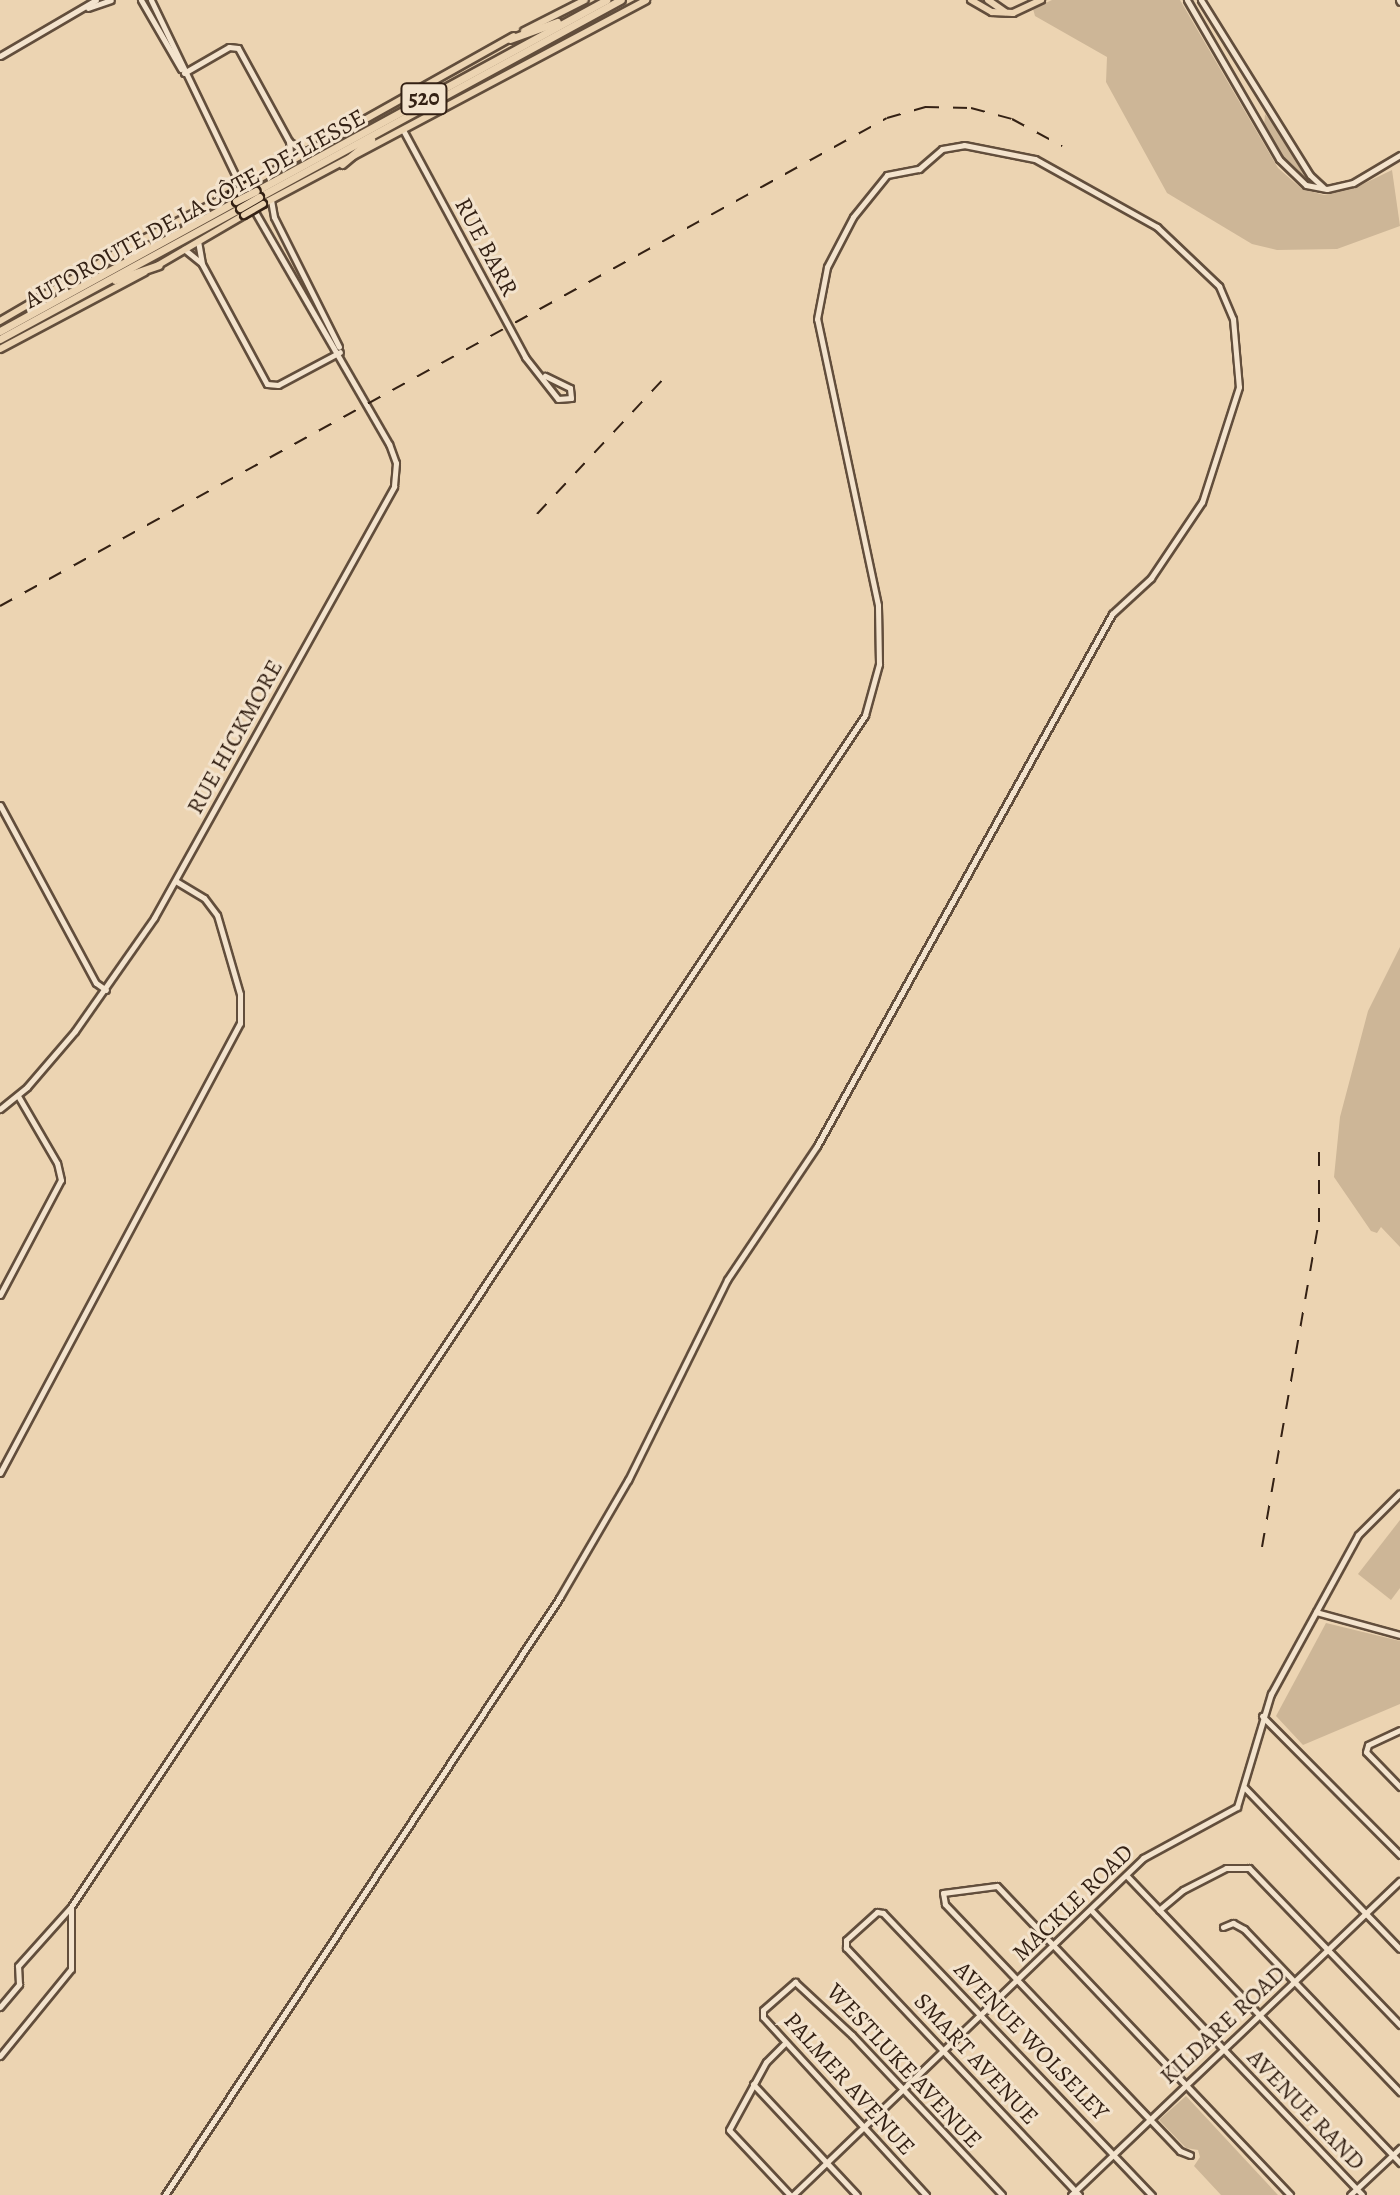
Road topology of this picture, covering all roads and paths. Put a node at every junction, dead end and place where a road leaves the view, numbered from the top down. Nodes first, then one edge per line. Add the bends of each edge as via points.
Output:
1 (96, 0) edge
2 (111, 0) edge
3 (141, 0) edge
4 (151, 0) edge
5 (585, 0) edge
6 (606, 0) edge
7 (621, 0) edge
8 (631, 0) edge
9 (646, 0) edge
10 (971, 0) edge
11 (988, 0) edge
12 (1041, 0) edge
13 (1187, 0) edge
14 (1201, 0) edge
15 (87, 8) junction
16 (592, 12) junction
17 (1005, 12) junction
18 (510, 39) junction
19 (0, 56) edge
20 (184, 73) junction
21 (383, 130) junction
22 (403, 130) junction
23 (289, 141) junction
24 (308, 154) junction
25 (1400, 155) edge
26 (291, 162) junction
27 (342, 164) junction
28 (240, 185) dead end
29 (1327, 189) junction
30 (258, 194) junction
31 (271, 200) junction
32 (238, 204) junction
33 (256, 214) dead end
34 (179, 233) junction
35 (198, 241) junction
36 (184, 249) junction
37 (101, 262) junction
38 (202, 264) junction
39 (159, 265) junction
40 (80, 295) junction
41 (0, 321) edge
42 (0, 331) edge
43 (0, 339) edge
44 (0, 349) edge
45 (340, 352) junction
46 (545, 376) junction
47 (0, 805) edge
48 (176, 881) junction
49 (106, 990) junction
50 (18, 1096) junction
51 (0, 1109) edge
52 (0, 1295) edge
53 (0, 1473) edge
54 (1400, 1493) edge
55 (1316, 1612) junction
56 (1400, 1635) edge
57 (1262, 1716) junction
58 (1400, 1730) edge
59 (1400, 1787) edge
60 (1245, 1788) junction
61 (1400, 1855) edge
62 (1126, 1875) junction
63 (1400, 1881) edge
64 (71, 1907) junction
65 (1091, 1910) junction
66 (1159, 1910) junction
67 (1366, 1913) junction
68 (1223, 1927) dead end
69 (1055, 1947) junction
70 (846, 1948) joint
71 (1400, 1949) edge
72 (1329, 1950) junction
73 (1018, 1981) junction
74 (1295, 1982) junction
75 (777, 1997) joint
76 (0, 2007) edge
77 (1259, 2015) junction
78 (982, 2016) junction
79 (1400, 2025) edge
80 (784, 2044) junction
81 (1224, 2050) junction
82 (945, 2052) junction
83 (0, 2056) edge
84 (753, 2084) junction
85 (1186, 2085) junction
86 (903, 2090) junction
87 (1400, 2092) edge
88 (1150, 2120) junction
89 (863, 2128) junction
90 (1400, 2148) edge
91 (1114, 2155) junction
92 (1190, 2155) dead end
93 (1392, 2155) junction
94 (828, 2163) junction
95 (1400, 2163) edge
96 (1356, 2189) junction
97 (1075, 2194) edge
98 (165, 2195) edge
99 (791, 2195) edge
100 (857, 2195) edge
101 (926, 2195) edge
102 (1002, 2195) edge
103 (1152, 2195) edge
104 (1290, 2195) edge
105 (1350, 2195) edge
106 (1362, 2195) edge

1 - 15 street
2 - 15 street
3 - 20 street
4 - 20 street
5 - 18 main road
6 - 16 highway, AUTOROUTE DE LA CÔTE-DE-LIESSE / 520
7 - 16 highway, AUTOROUTE DE LA CÔTE-DE-LIESSE / 520
8 - 16 highway
9 - 22 main road
10 - 17 main road
11 - 17 main road
12 - 17 main road
13 - 29 street via 1279,159 1306,185
14 - 29 street via 1310,175
15 - 19 street
16 - 18 highway
16 - 21 highway, AUTOROUTE DE LA CÔTE-DE-LIESSE / 520
16 - 30 highway, AUTOROUTE DE LA CÔTE-DE-LIESSE / 520
18 - 24 main road
20 - 23 street via 226,48 238,48
20 - 28 street
21 - 27 highway
21 - 30 highway, AUTOROUTE DE LA CÔTE-DE-LIESSE / 520
22 - 27 main road
22 - 46 street, RUE BARR via 523,353
23 - 24 street
23 - 26 street
24 - 26 main road
25 - 29 street via 1367,176
26 - 30 main road
27 - 31 main road
30 - 31 main road
30 - 32 highway, AUTOROUTE DE LA CÔTE-DE-LIESSE / 520, bridge
30 - 32 main road, bridge
31 - 45 street via 274,217
32 - 34 highway, AUTOROUTE DE LA CÔTE-DE-LIESSE / 520
32 - 35 main road
32 - 37 main road
32 - 40 highway, AUTOROUTE DE LA CÔTE-DE-LIESSE / 520
33 - 45 street
34 - 37 highway
34 - 42 highway, AUTOROUTE DE LA CÔTE-DE-LIESSE / 520
35 - 36 main road
35 - 38 street
36 - 38 street
36 - 39 main road
37 - 41 main road
38 - 45 street via 269,385
39 - 40 highway
39 - 44 main road
40 - 43 highway, AUTOROUTE DE LA CÔTE-DE-LIESSE / 520
45 - 48 street, RUE HICKMORE via 392,450 394,486
46 - 46 street, RUE BARR via 558,399 571,398 570,388
47 - 49 street via 96,983
48 - 49 street, RUE HICKMORE
48 - 53 street via 204,898 217,915 240,994 240,1023
49 - 50 street, RUE HICKMORE
50 - 51 street, RUE HICKMORE
50 - 52 street via 57,1163 61,1180
54 - 55 street, MACKLE ROAD via 1358,1535
55 - 56 street
55 - 57 street, MACKLE ROAD
57 - 60 street, MACKLE ROAD
57 - 61 street
58 - 59 street via 1368,1745 1366,1752
60 - 62 street, MACKLE ROAD via 1230,1813 1147,1855
60 - 67 street
62 - 65 street, MACKLE ROAD
62 - 66 street
63 - 67 street, KILDARE ROAD
64 - 76 street via 18,1966 19,1984
64 - 83 street via 71,1969
64 - 98 street via 865,715 879,664 878,605 817,319 827,267 853,217 887,175 919,169 942,149 964,145 1035,159 1157,227 1219,286 1233,319 1239,387 1202,502 1151,578 1112,614 817,1146 722,1289 628,1480 560,1597
65 - 69 street, MACKLE ROAD
65 - 81 street, AVENUE RAND
66 - 72 street via 1180,1892 1226,1868 1246,1867
66 - 77 street
67 - 71 street
67 - 72 street, KILDARE ROAD
68 - 74 street via 1238,1924
69 - 73 street, MACKLE ROAD
69 - 73 street via 996,1885 947,1892 942,1900
69 - 85 street
70 - 78 street, AVENUE WOLSELEY via 846,1940 873,1915 883,1913
70 - 82 street, SMART AVENUE
72 - 74 street, KILDARE ROAD
72 - 79 street
73 - 78 street, MACKLE ROAD
73 - 88 street
74 - 77 street, KILDARE ROAD
74 - 87 street
75 - 80 street, PALMER AVENUE via 762,2014
75 - 86 street, WESTLUKE AVENUE via 795,1982 802,1983
77 - 81 street, KILDARE ROAD
77 - 93 street
78 - 82 street, MACKLE ROAD
78 - 91 street, AVENUE WOLSELEY
80 - 84 street
80 - 89 street, PALMER AVENUE
81 - 85 street, KILDARE ROAD
81 - 96 street, AVENUE RAND
82 - 86 street, MACKLE ROAD
82 - 97 street, SMART AVENUE
84 - 94 street
84 - 99 street via 729,2130
85 - 88 street, KILDARE ROAD
85 - 104 street
86 - 89 street, MACKLE ROAD
86 - 102 street, WESTLUKE AVENUE
88 - 91 street, KILDARE ROAD
88 - 92 street
89 - 94 street, MACKLE ROAD
89 - 101 street, PALMER AVENUE
90 - 93 street
91 - 97 street, KILDARE ROAD
91 - 103 street, AVENUE WOLSELEY
93 - 95 street
93 - 96 street
94 - 99 street, MACKLE ROAD
94 - 100 street
96 - 105 street
96 - 106 street, AVENUE RAND

